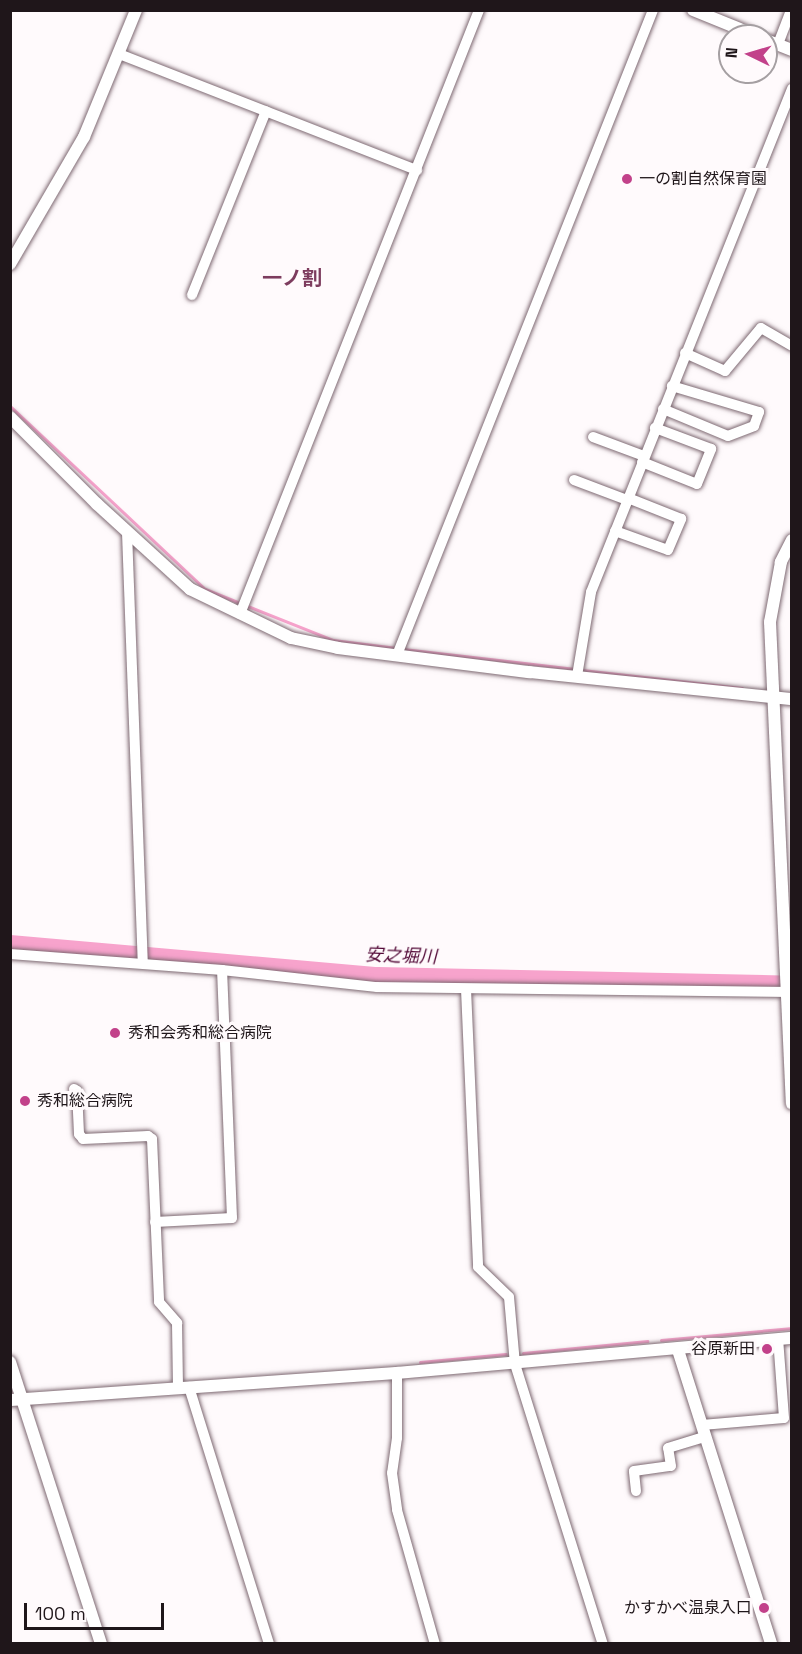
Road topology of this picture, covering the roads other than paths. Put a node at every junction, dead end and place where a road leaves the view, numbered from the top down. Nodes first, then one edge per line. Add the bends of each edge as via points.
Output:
1 (136, 10) edge
2 (479, 10) edge
3 (652, 10) edge
4 (693, 10) edge
5 (791, 10) edge
6 (727, 24) edge
7 (778, 32) edge
8 (778, 44) edge
9 (792, 50) edge
10 (119, 54) junction
11 (792, 89) edge
12 (266, 111) junction
13 (417, 170) junction
14 (10, 264) edge
15 (192, 295) dead end
16 (792, 346) edge
17 (685, 353) junction
18 (672, 386) junction
19 (663, 409) junction
20 (10, 417) edge
21 (655, 428) junction
22 (593, 437) dead end
23 (643, 459) junction
24 (574, 480) dead end
25 (627, 499) junction
26 (615, 531) junction
27 (127, 532) junction
28 (792, 540) edge
29 (240, 614) junction
30 (397, 655) junction
31 (577, 676) junction
32 (772, 696) junction
33 (792, 699) edge
34 (10, 954) edge
35 (143, 963) junction
36 (222, 970) junction
37 (466, 989) junction
38 (785, 992) junction
39 (74, 1089) dead end
40 (792, 1103) edge
41 (155, 1222) junction
42 (792, 1338) edge
43 (778, 1339) junction
44 (678, 1350) junction
45 (10, 1362) edge
46 (515, 1364) junction
47 (397, 1373) junction
48 (184, 1387) junction
49 (17, 1400) edge
50 (704, 1431) junction
51 (636, 1491) dead end
52 (101, 1644) edge
53 (269, 1644) edge
54 (435, 1644) edge
55 (603, 1644) edge
56 (771, 1644) edge

1 - 10 street
2 - 13 street
3 - 30 street
4 - 6 street
5 - 7 street
8 - 9 street
10 - 12 street
10 - 14 street via 84,137
11 - 17 street
12 - 13 street
12 - 15 street
13 - 29 street
16 - 17 street via 761,328 725,371
17 - 18 street
18 - 19 street
18 - 19 street via 759,412 754,426 728,436
19 - 21 street
20 - 27 street
21 - 23 street
21 - 23 street via 711,449 697,484
22 - 23 street
23 - 25 street
24 - 25 street
25 - 26 street
25 - 26 street via 681,519 668,550
26 - 31 street via 591,592
27 - 29 street via 190,590
27 - 35 street
28 - 32 street via 782,562 770,622
29 - 30 street via 291,638
30 - 31 street
31 - 32 street
32 - 33 street
32 - 38 street
34 - 35 street
35 - 36 street
36 - 37 street via 377,987
36 - 41 street via 232,1218
37 - 38 street
37 - 46 street via 478,1267 509,1297
38 - 40 street
39 - 41 street via 79,1134 83,1139 152,1139
41 - 48 street via 159,1302 177,1323
42 - 43 street
43 - 44 street
43 - 50 street via 784,1418
44 - 46 street
44 - 50 street
45 - 49 street
46 - 47 street
46 - 55 street
47 - 48 street
47 - 54 street via 398,1438 392,1473 397,1510
48 - 49 street
48 - 53 street
49 - 52 street
50 - 51 street via 668,1448 671,1466 634,1471
50 - 56 street

